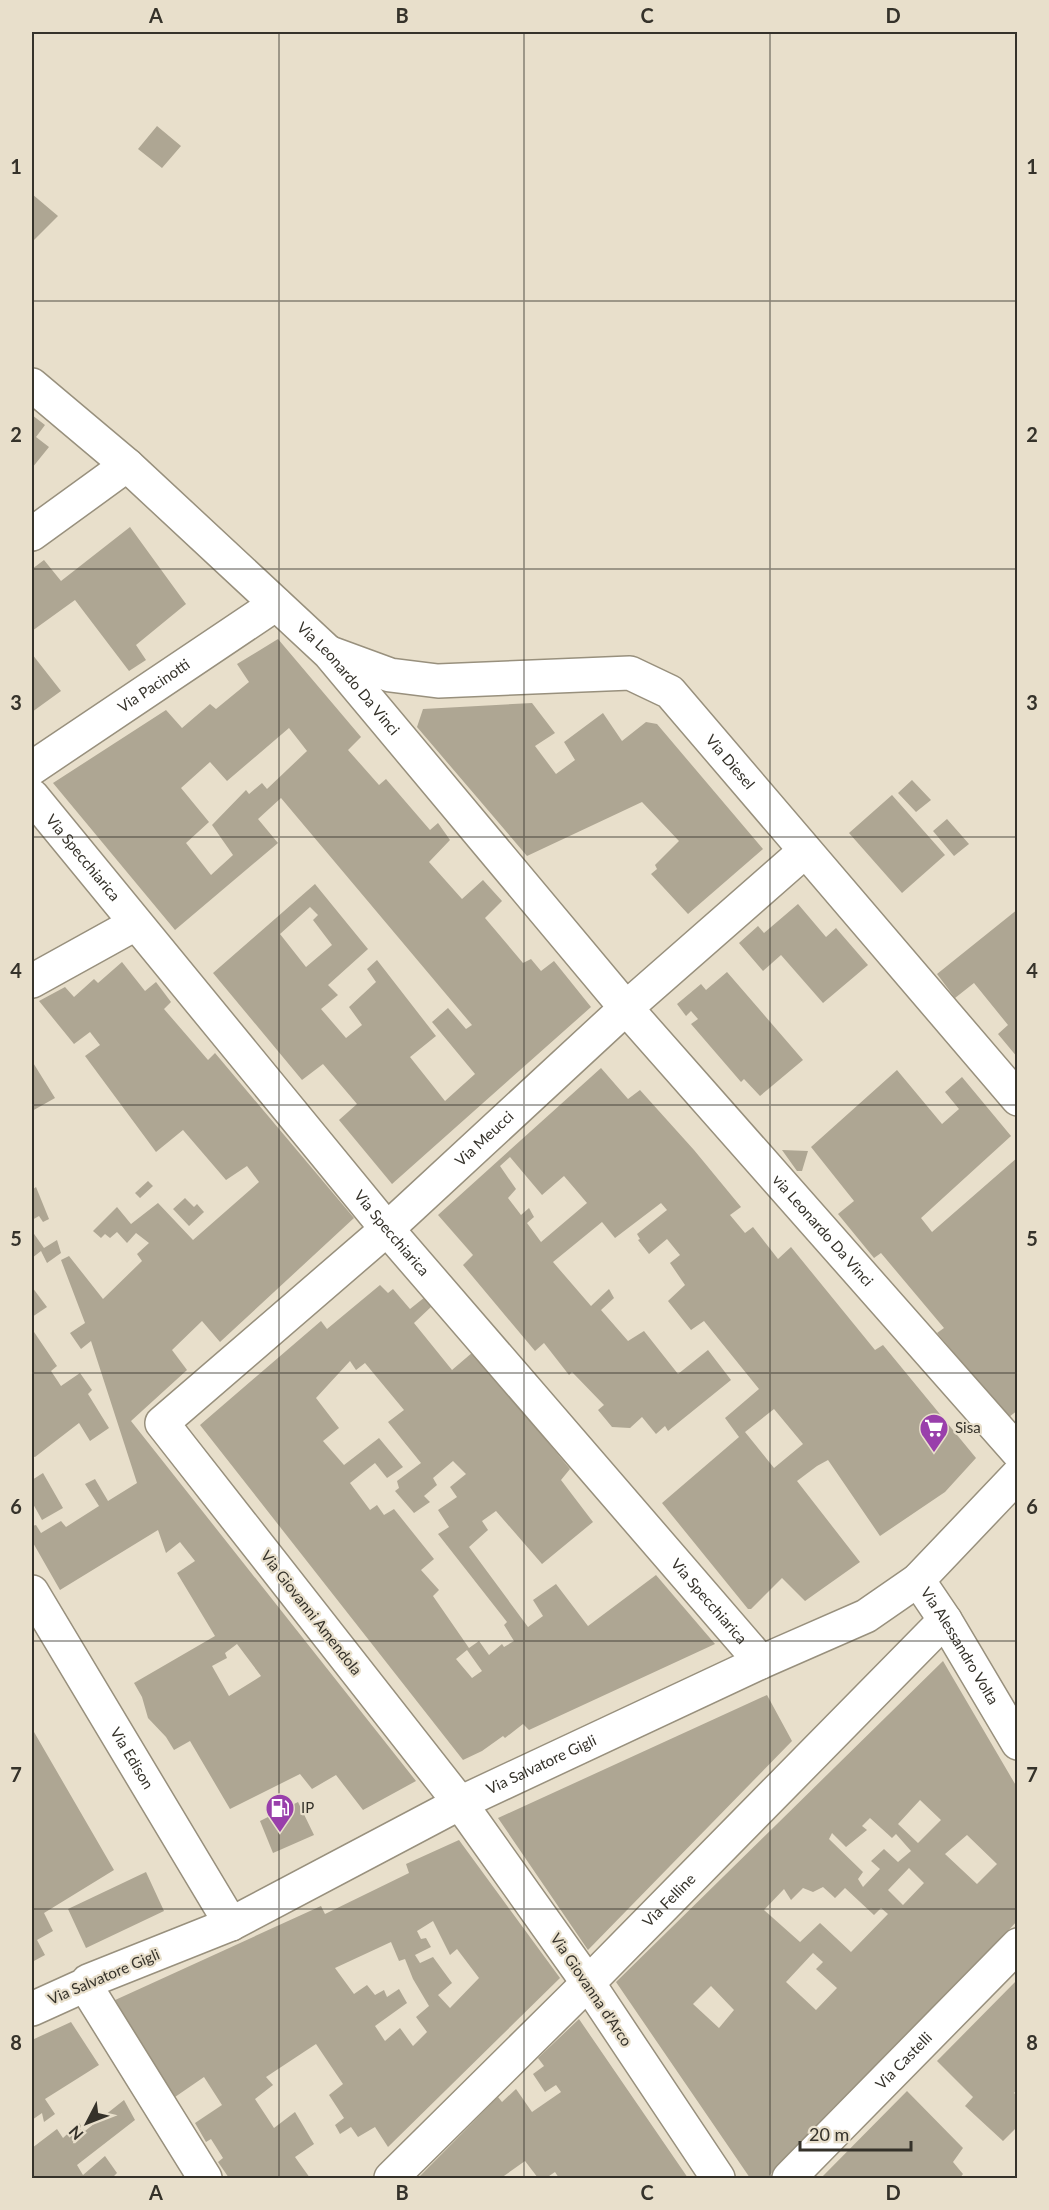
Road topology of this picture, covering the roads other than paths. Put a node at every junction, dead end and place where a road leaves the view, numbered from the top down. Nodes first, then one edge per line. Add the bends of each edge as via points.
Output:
1 (32, 385) edge
2 (127, 465) junction
3 (32, 534) edge
4 (276, 604) junction
5 (328, 653) junction
6 (32, 768) edge
7 (32, 796) edge
8 (805, 851) junction
9 (135, 924) junction
10 (32, 981) edge
11 (626, 1008) junction
12 (1017, 1099) edge
13 (387, 1228) junction
14 (162, 1423) joint
15 (1017, 1452) edge
16 (1017, 1475) edge
17 (918, 1580) junction
18 (32, 1592) edge
19 (945, 1620) junction
20 (761, 1662) junction
21 (1017, 1743) edge
22 (460, 1803) junction
23 (231, 1924) junction
24 (1017, 1945) edge
25 (588, 1983) junction
26 (85, 1985) junction
27 (32, 2009) edge
28 (205, 2178) edge
29 (391, 2178) edge
30 (718, 2178) edge
31 (789, 2178) edge

1 - 2 street, Via Leonardo Da Vinci
2 - 3 street
2 - 4 street, Via Leonardo Da Vinci
4 - 5 street, Via Leonardo Da Vinci
4 - 6 street, Via Pacinotti
5 - 8 street, Via Diesel via 390,675 438,681 630,673 670,692
5 - 11 street, Via Leonardo Da Vinci
7 - 9 street, Via Specchiarica
8 - 11 street, Via Meucci
8 - 12 street, Via Diesel
9 - 10 street
9 - 13 street, Via Specchiarica
11 - 13 street, Via Meucci
11 - 15 street, via Leonardo Da Vinci
13 - 14 street, Via Meucci
13 - 20 street, Via Specchiarica
14 - 22 street, Via Giovanni Amendola
16 - 17 street, Via Salvatore Gigli
17 - 19 street, Via Alessandro Volta
17 - 20 street, Via Salvatore Gigli via 866,1616
18 - 23 street, Via Edison
19 - 21 street, Via Alessandro Volta
19 - 25 street, Via Felline
20 - 22 street, Via Salvatore Gigli
22 - 23 street, Via Salvatore Gigli
22 - 25 street, Via Giovanna d'Arco
23 - 26 street, Via Salvatore Gigli
24 - 31 street, Via Castelli
25 - 29 street, Via Felline
25 - 30 street, Via Giovanna d'Arco
26 - 27 street, Via Salvatore Gigli
26 - 28 street

